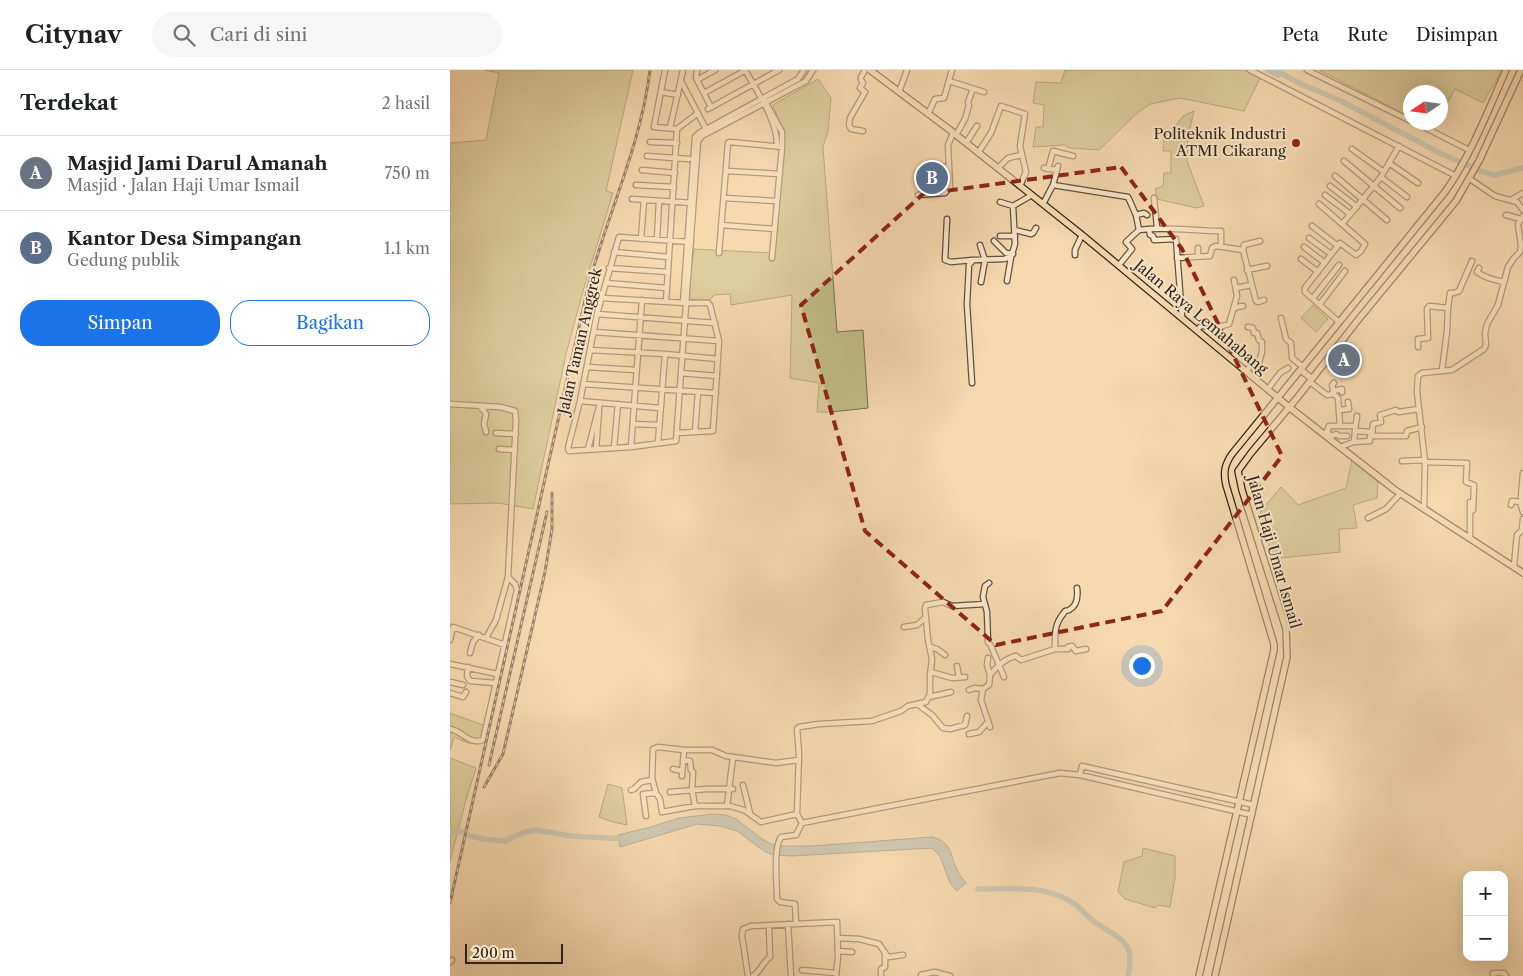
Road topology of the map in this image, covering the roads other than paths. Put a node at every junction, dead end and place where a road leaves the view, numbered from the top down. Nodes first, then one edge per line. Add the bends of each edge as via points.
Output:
1 (665, 70) edge
2 (683, 70) edge
3 (697, 70) edge
4 (715, 70) edge
5 (745, 70) edge
6 (779, 70) edge
7 (804, 70) edge
8 (813, 70) edge
9 (865, 70) edge
10 (870, 70) edge
11 (907, 70) edge
12 (952, 70) edge
13 (1250, 70) edge
14 (1307, 70) edge
15 (1506, 70) edge
16 (1521, 70) edge
17 (697, 80) junction
18 (680, 81) junction
19 (949, 81) junction
20 (753, 84) junction
21 (972, 89) junction
22 (661, 92) junction
23 (899, 92) junction
24 (984, 92) dead end
25 (704, 93) junction
26 (678, 95) junction
27 (762, 100) junction
28 (698, 113) junction
29 (928, 114) junction
30 (1403, 118) edge
31 (977, 126) dead end
32 (670, 128) junction
33 (678, 129) junction
34 (1429, 130) edge
35 (707, 131) junction
36 (863, 131) dead end
37 (954, 134) junction
38 (650, 142) dead end
39 (966, 143) junction
40 (677, 144) junction
41 (1399, 146) junction
42 (779, 147) junction
43 (1352, 149) dead end
44 (1469, 151) junction
45 (978, 153) junction
46 (1021, 155) junction
47 (647, 156) dead end
48 (1073, 156) dead end
49 (676, 158) junction
50 (689, 158) dead end
51 (1344, 161) dead end
52 (1390, 163) junction
53 (936, 167) dead end
54 (948, 167) junction
55 (998, 168) junction
56 (642, 170) dead end
57 (726, 170) junction
58 (1384, 172) junction
59 (675, 173) junction
60 (780, 174) junction
61 (1335, 176) dead end
62 (1456, 176) junction
63 (1381, 177) junction
64 (1471, 177) junction
65 (1418, 183) dead end
66 (636, 185) dead end
67 (1053, 185) junction
68 (1020, 186) junction
69 (1330, 186) dead end
70 (1373, 186) junction
71 (674, 187) junction
72 (1523, 193) edge
73 (918, 195) dead end
74 (1032, 195) junction
75 (1325, 196) dead end
76 (1407, 197) dead end
77 (632, 198) dead end
78 (724, 198) junction
79 (1154, 198) dead end
80 (644, 200) junction
81 (1362, 200) junction
82 (1510, 200) junction
83 (660, 201) junction
84 (777, 201) junction
85 (673, 202) junction
86 (1000, 202) dead end
87 (692, 203) junction
88 (1043, 204) junction
89 (1319, 204) dead end
90 (1013, 206) junction
91 (1357, 206) junction
92 (1400, 208) dead end
93 (1523, 210) edge
94 (1350, 214) junction
95 (1136, 215) junction
96 (1146, 215) dead end
97 (1506, 215) dead end
98 (1522, 217) edge
99 (947, 219) dead end
100 (1387, 220) dead end
101 (1343, 223) junction
102 (721, 225) junction
103 (1312, 226) dead end
104 (1157, 227) junction
105 (1036, 228) dead end
106 (775, 229) junction
107 (1149, 229) junction
108 (1015, 230) junction
109 (1139, 230) junction
110 (1082, 235) junction
111 (1521, 235) edge
112 (1000, 236) dead end
113 (1015, 236) junction
114 (1310, 238) dead end
115 (641, 239) junction
116 (657, 240) junction
117 (670, 241) junction
118 (994, 241) dead end
119 (1260, 241) dead end
120 (689, 242) junction
121 (980, 245) dead end
122 (1338, 246) junction
123 (1221, 247) junction
124 (1304, 247) dead end
125 (1198, 248) dead end
126 (1243, 250) junction
127 (614, 252) junction
128 (719, 254) dead end
129 (1332, 254) junction
130 (1012, 255) junction
131 (1075, 255) dead end
132 (1198, 256) junction
133 (669, 257) junction
134 (772, 258) dead end
135 (1177, 258) junction
136 (1301, 259) dead end
137 (973, 260) junction
138 (985, 260) junction
139 (1472, 261) dead end
140 (1325, 262) junction
141 (1339, 265) dead end
142 (1119, 266) junction
143 (1267, 266) dead end
144 (609, 268) junction
145 (1480, 268) dead end
146 (1247, 270) junction
147 (1345, 271) dead end
148 (668, 272) junction
149 (1318, 272) junction
150 (1234, 280) dead end
151 (1008, 281) dead end
152 (981, 282) dead end
153 (1504, 282) junction
154 (606, 283) junction
155 (1251, 285) junction
156 (667, 288) junction
157 (1236, 288) junction
158 (602, 298) junction
159 (1313, 298) junction
160 (642, 300) junction
161 (1264, 300) dead end
162 (666, 302) junction
163 (684, 303) junction
164 (1320, 304) junction
165 (1243, 306) dead end
166 (1448, 308) junction
167 (597, 314) junction
168 (1182, 317) junction
169 (640, 318) junction
170 (1281, 318) dead end
171 (685, 321) junction
172 (1230, 322) junction
173 (1339, 322) junction
174 (715, 323) junction
175 (1248, 327) dead end
176 (1197, 330) junction
177 (594, 332) junction
178 (639, 335) junction
179 (684, 338) junction
180 (719, 341) junction
181 (1418, 347) dead end
182 (590, 350) junction
183 (638, 353) junction
184 (665, 354) junction
185 (682, 355) junction
186 (718, 359) junction
187 (587, 367) junction
188 (1288, 368) dead end
189 (1302, 369) junction
190 (636, 370) junction
191 (1247, 371) junction
192 (1442, 371) junction
193 (681, 373) junction
194 (717, 376) junction
195 (1311, 380) junction
196 (972, 383) dead end
197 (1334, 383) dead end
198 (583, 384) junction
199 (1288, 387) junction
200 (635, 388) junction
201 (662, 390) junction
202 (1269, 390) junction
203 (680, 391) junction
204 (698, 392) junction
205 (1334, 392) junction
206 (1342, 392) dead end
207 (716, 393) junction
208 (1279, 398) junction
209 (1297, 398) junction
210 (580, 401) junction
211 (1348, 402) dead end
212 (450, 404) edge
213 (618, 404) junction
214 (480, 406) junction
215 (599, 406) junction
216 (634, 406) junction
217 (1290, 407) junction
218 (660, 408) junction
219 (1419, 409) junction
220 (1339, 410) junction
221 (1298, 414) junction
222 (1282, 415) junction
223 (1357, 416) dead end
224 (632, 424) junction
225 (659, 426) junction
226 (1339, 427) junction
227 (1422, 427) junction
228 (1355, 429) junction
229 (486, 432) dead end
230 (496, 432) dead end
231 (695, 432) junction
232 (677, 433) junction
233 (516, 434) junction
234 (1326, 434) junction
235 (1372, 434) junction
236 (1338, 435) junction
237 (1347, 436) dead end
238 (1354, 442) junction
239 (658, 443) junction
240 (631, 447) junction
241 (1340, 447) junction
242 (614, 448) junction
243 (499, 449) dead end
244 (588, 449) junction
245 (596, 449) junction
246 (515, 450) junction
247 (1229, 459) junction
248 (1402, 461) dead end
249 (1425, 461) junction
250 (1240, 466) junction
251 (1523, 473) edge
252 (1400, 494) junction
253 (1470, 502) dead end
254 (1511, 505) dead end
255 (1523, 505) edge
256 (1424, 509) junction
257 (1471, 511) junction
258 (1523, 512) edge
259 (1368, 518) dead end
260 (1523, 518) edge
261 (1470, 538) junction
262 (1514, 566) junction
263 (1523, 572) edge
264 (508, 577) junction
265 (989, 583) dead end
266 (1077, 588) dead end
267 (985, 604) junction
268 (926, 617) junction
269 (452, 627) edge
270 (904, 627) dead end
271 (479, 635) junction
272 (450, 636) edge
273 (486, 638) junction
274 (504, 645) junction
275 (930, 648) junction
276 (1055, 648) junction
277 (1086, 649) dead end
278 (470, 653) dead end
279 (945, 655) dead end
280 (988, 658) dead end
281 (450, 664) edge
282 (957, 666) dead end
283 (1000, 666) junction
284 (468, 667) junction
285 (931, 672) junction
286 (990, 672) junction
287 (497, 674) junction
288 (965, 677) dead end
289 (1004, 677) dead end
290 (959, 678) junction
291 (450, 682) edge
292 (495, 683) junction
293 (463, 685) dead end
294 (983, 689) junction
295 (969, 690) dead end
296 (466, 692) dead end
297 (951, 692) dead end
298 (450, 693) edge
299 (929, 697) junction
300 (917, 704) junction
301 (967, 716) dead end
302 (450, 729) edge
303 (969, 734) dead end
304 (684, 750) junction
305 (733, 757) junction
306 (683, 760) junction
307 (798, 760) junction
308 (673, 770) dead end
309 (1080, 775) junction
310 (652, 780) junction
311 (743, 785) dead end
312 (731, 789) junction
313 (631, 790) dead end
314 (692, 790) junction
315 (670, 792) dead end
316 (656, 793) junction
317 (1239, 802) junction
318 (1254, 805) junction
319 (695, 806) junction
320 (727, 806) junction
321 (1237, 812) junction
322 (750, 813) junction
323 (797, 814) junction
324 (1252, 815) junction
325 (646, 816) dead end
326 (802, 823) junction
327 (788, 924) junction
328 (796, 924) junction
329 (770, 926) junction
330 (838, 938) junction
331 (838, 951) junction
332 (852, 952) dead end
333 (885, 955) junction
334 (903, 955) dead end
335 (802, 970) dead end
336 (836, 975) edge
337 (748, 976) edge
338 (754, 976) edge
339 (791, 976) edge
340 (881, 976) edge
341 (921, 976) edge
342 (950, 976) edge
343 (1199, 976) edge
344 (1215, 976) edge
345 (1493, 976) edge
346 (1506, 976) edge

1 - 22 street
2 - 18 street
3 - 17 street
4 - 17 street
5 - 20 street
5 - 25 street
6 - 20 street
7 - 27 street via 798,79
8 - 27 street via 806,81
9 - 36 street via 860,88 865,92 848,125 851,129
10 - 23 main road, Jalan Raya Lemahabang
11 - 23 street
12 - 19 street
13 - 41 street
14 - 30 street
15 - 44 main road
16 - 64 main road, Jalan Haji Umar Ismail
17 - 25 street
18 - 26 street
18 - 28 street
19 - 21 street
19 - 29 street via 944,98 935,99
20 - 25 street via 709,108
20 - 27 street
21 - 24 street
21 - 37 street via 967,113
22 - 26 street
22 - 32 street via 654,127
23 - 29 main road, Jalan Raya Lemahabang
26 - 32 street
27 - 35 street
27 - 42 street
28 - 33 street
28 - 35 street
29 - 37 main road, Jalan Raya Lemahabang
31 - 39 street
32 - 33 street
33 - 40 street
34 - 44 street
35 - 87 street via 695,138
37 - 39 main road, Jalan Raya Lemahabang
37 - 54 street via 949,141
38 - 40 street
39 - 45 main road, Jalan Raya Lemahabang
40 - 49 street
41 - 52 street
41 - 62 street
42 - 57 street via 728,142
42 - 60 street
43 - 58 street
44 - 62 main road
45 - 46 street via 991,133 1001,106 1024,114
45 - 55 main road, Jalan Raya Lemahabang
46 - 55 street via 1008,158
46 - 68 street via 1026,172
47 - 49 street
48 - 67 street via 1053,151 1046,168 1057,168
49 - 50 street
49 - 59 street
51 - 70 street
52 - 58 street
52 - 65 street
53 - 54 street
54 - 73 street via 948,191
55 - 68 main road, Jalan Raya Lemahabang
56 - 59 street
57 - 60 street
57 - 78 street
58 - 63 street
59 - 71 street
60 - 84 street
61 - 81 street
62 - 173 main road
63 - 70 street
63 - 76 street
64 - 82 street via 1495,196
64 - 195 main road, Jalan Haji Umar Ismail via 1452,207
66 - 71 street
67 - 88 street
67 - 95 street via 1128,197
68 - 74 main road, Jalan Raya Lemahabang
69 - 91 street
70 - 81 street
70 - 92 street
71 - 85 street
72 - 82 street
74 - 88 main road, Jalan Raya Lemahabang
74 - 90 street
75 - 94 street
77 - 80 street
78 - 84 street
78 - 102 street
79 - 104 street
80 - 83 street
80 - 115 street
81 - 91 street
81 - 100 street
82 - 93 street via 1517,202
83 - 85 street
83 - 116 street
84 - 106 street
85 - 87 street
85 - 117 street
86 - 90 street
87 - 120 street
88 - 110 main road, Jalan Raya Lemahabang
89 - 101 street
90 - 108 street
91 - 94 street
94 - 101 street
95 - 96 street
95 - 109 street
97 - 98 street
98 - 111 street via 1518,224
99 - 137 street via 945,260
101 - 122 street via 1365,246 1356,255 1341,243
102 - 106 street
102 - 128 street
103 - 122 street
104 - 107 street
104 - 123 street via 1221,231
105 - 108 street via 1031,234
106 - 134 street
107 - 109 street
107 - 135 street via 1154,240 1176,239
108 - 113 street
109 - 142 street via 1126,242 1132,249
110 - 131 street
110 - 142 main road, Jalan Raya Lemahabang
111 - 153 street via 1520,252 1510,262
112 - 113 street
113 - 130 street
114 - 129 street
115 - 116 street
115 - 127 street, Jalan Taman Anggrek via 619,237
116 - 117 street
117 - 120 street
117 - 133 street
118 - 130 street
119 - 126 street via 1244,246
120 - 163 street
121 - 138 street
122 - 129 street
123 - 126 street
123 - 132 street via 1212,248 1210,256
124 - 140 street
125 - 132 street
126 - 146 street
127 - 133 street
127 - 144 street, Jalan Taman Anggrek
129 - 140 street
130 - 138 street
130 - 151 street
132 - 135 street
133 - 148 street
135 - 168 street
136 - 149 street
137 - 138 street
137 - 196 street via 968,265
138 - 152 street
139 - 166 street via 1458,291 1450,293
140 - 149 street
141 - 159 street
142 - 168 main road, Jalan Raya Lemahabang
143 - 146 street
144 - 148 street
144 - 154 street, Jalan Taman Anggrek
145 - 153 street via 1477,272 1481,275
146 - 155 street
147 - 164 street
148 - 156 street
149 - 159 street via 1305,288
150 - 157 street
153 - 192 street via 1498,305 1487,324 1484,349 1452,370
154 - 156 street
154 - 158 street, Jalan Taman Anggrek
155 - 157 street
155 - 161 street via 1256,302
156 - 162 street
157 - 172 street via 1237,298
158 - 160 street
158 - 167 street, Jalan Taman Anggrek
159 - 164 street
160 - 162 street
160 - 169 street
162 - 163 street
163 - 171 street
163 - 174 street via 708,303
164 - 173 street
165 - 172 street via 1235,308
166 - 181 street via 1428,306 1428,338 1418,339
166 - 192 street
167 - 169 street
167 - 177 street, Jalan Taman Anggrek
168 - 176 main road, Jalan Raya Lemahabang
169 - 171 street
169 - 178 street
170 - 189 street via 1287,340 1291,343 1292,358
171 - 174 street
171 - 179 street
172 - 176 street via 1222,326 1201,326
173 - 189 main road
174 - 180 street
175 - 191 street via 1253,328 1263,344 1259,363 1252,363
176 - 191 main road, Jalan Raya Lemahabang
177 - 178 street
177 - 182 street, Jalan Taman Anggrek
178 - 179 street
178 - 183 street
179 - 180 street
179 - 185 street
180 - 186 street
182 - 183 street
182 - 187 street, Jalan Taman Anggrek
183 - 184 street
183 - 190 street
184 - 185 street
184 - 201 street
185 - 186 street
185 - 193 street
186 - 194 street
187 - 190 street
187 - 198 street, Jalan Taman Anggrek
188 - 202 street via 1280,373
189 - 195 main road
189 - 199 main road
190 - 200 street
191 - 202 main road, Jalan Raya Lemahabang
192 - 219 street via 1418,376
193 - 194 street
193 - 203 street
194 - 207 street
195 - 205 street via 1328,394
195 - 209 main road, Jalan Haji Umar Ismail
197 - 205 street
198 - 200 street
198 - 210 street, Jalan Taman Anggrek
199 - 202 main road
199 - 208 main road
200 - 201 street
200 - 216 street
201 - 203 street
201 - 218 street
202 - 208 main road, Jalan Raya Lemahabang
203 - 204 street
203 - 232 street
204 - 207 street
204 - 231 street
205 - 206 street via 1342,389
205 - 220 street
207 - 231 street via 713,431
208 - 217 main road, Jalan Raya Lemahabang
208 - 247 main road
209 - 217 main road, Jalan Haji Umar Ismail
209 - 221 main road
210 - 215 street
210 - 244 street, Jalan Taman Anggrek via 568,448 570,451
211 - 220 street via 1349,409
212 - 214 street
213 - 215 street
213 - 216 street
213 - 242 street
214 - 229 street via 486,414
214 - 233 street via 513,409
215 - 244 street
215 - 245 street
216 - 218 street
216 - 224 street
217 - 221 main road, Jalan Raya Lemahabang
217 - 222 main road, Jalan Haji Umar Ismail
218 - 225 street
219 - 227 street
219 - 235 street via 1396,410 1380,415 1381,422 1373,424
220 - 226 street
221 - 222 main road
221 - 234 main road, Jalan Raya Lemahabang
222 - 250 main road, Jalan Haji Umar Ismail
223 - 228 street
224 - 225 street
224 - 240 street
225 - 239 street
226 - 228 street
226 - 234 street via 1330,426
226 - 236 street
227 - 235 street via 1407,431 1406,436
227 - 249 street
228 - 235 street
228 - 238 street
230 - 233 street
231 - 232 street
232 - 239 street via 676,442
233 - 246 street
234 - 236 street
234 - 241 main road, Jalan Raya Lemahabang
235 - 238 street via 1370,441
236 - 237 street
238 - 241 street
239 - 240 street
240 - 242 street
241 - 252 main road, Jalan Raya Lemahabang
242 - 245 street
243 - 246 street
244 - 245 street
246 - 264 street
247 - 250 main road
247 - 317 main road, Jalan Haji Umar Ismail via 1224,472 1226,485 1274,644
248 - 249 street
249 - 256 street
249 - 257 street via 1467,463 1466,482 1474,485
250 - 318 main road, Jalan Haji Umar Ismail via 1238,476 1288,644
251 - 255 street
252 - 256 main road, Jalan Raya Lemahabang
252 - 259 street via 1386,509
253 - 257 street
254 - 258 street via 1512,501 1520,502
256 - 261 main road, Jalan Raya Lemahabang
257 - 261 street
260 - 262 street via 1522,530 1517,535
261 - 262 main road, Jalan Raya Lemahabang
262 - 263 main road, Jalan Raya Lemahabang
264 - 273 street via 496,620
264 - 274 street via 517,590
265 - 267 street via 985,586
266 - 276 street via 1073,607 1064,612 1056,626
267 - 268 street via 952,606 943,602 931,603 926,605
267 - 283 street via 988,642
268 - 270 street via 916,625
268 - 275 street
269 - 271 street
269 - 272 street
271 - 273 street
271 - 278 street
273 - 274 street
274 - 287 street
275 - 279 street
275 - 285 street
276 - 277 street via 1063,650 1072,646 1076,651
276 - 283 street via 1021,660 1016,656
280 - 286 street
281 - 284 street
282 - 290 street
283 - 286 street
283 - 289 street
284 - 287 street
284 - 292 street via 467,678 470,681
285 - 290 street
285 - 299 street
286 - 294 street via 989,684
287 - 292 street
288 - 290 street
291 - 293 street
292 - 302 street via 483,740 470,741
294 - 295 street
294 - 303 street via 981,700 989,724 979,732
296 - 298 street via 463,697
297 - 299 street
299 - 300 street via 926,702
300 - 301 street via 945,729 965,725
300 - 307 street via 872,721 799,727
304 - 305 street via 712,750
304 - 306 street
304 - 310 street via 655,747
305 - 307 street via 776,763
305 - 312 street
306 - 308 street via 682,773
306 - 314 street via 691,762
307 - 323 street
309 - 317 street via 1082,766
309 - 321 street
309 - 326 street via 1060,773 1027,778
310 - 313 street via 641,782
310 - 316 street
311 - 322 street
312 - 314 street
312 - 320 street
314 - 315 street
314 - 319 street
316 - 319 street via 662,812
316 - 325 street via 643,794
317 - 318 street
317 - 321 main road, Jalan Haji Umar Ismail
318 - 324 main road, Jalan Haji Umar Ismail
319 - 320 street
320 - 322 street
321 - 324 street
321 - 343 main road, Jalan Haji Umar Ismail
322 - 323 street via 761,822
323 - 326 street
324 - 344 main road, Jalan Haji Umar Ismail
326 - 328 street via 797,834 780,837 777,858 778,900 795,904
327 - 328 street
327 - 329 street
327 - 339 street
328 - 330 street via 836,921
329 - 337 street via 743,928
329 - 338 street via 770,957
330 - 331 street
330 - 333 street via 879,944
331 - 332 street
331 - 336 street
333 - 334 street via 892,958
333 - 340 street
335 - 336 street
337 - 338 street
341 - 342 street via 934,972
345 - 346 street via 1493,973

